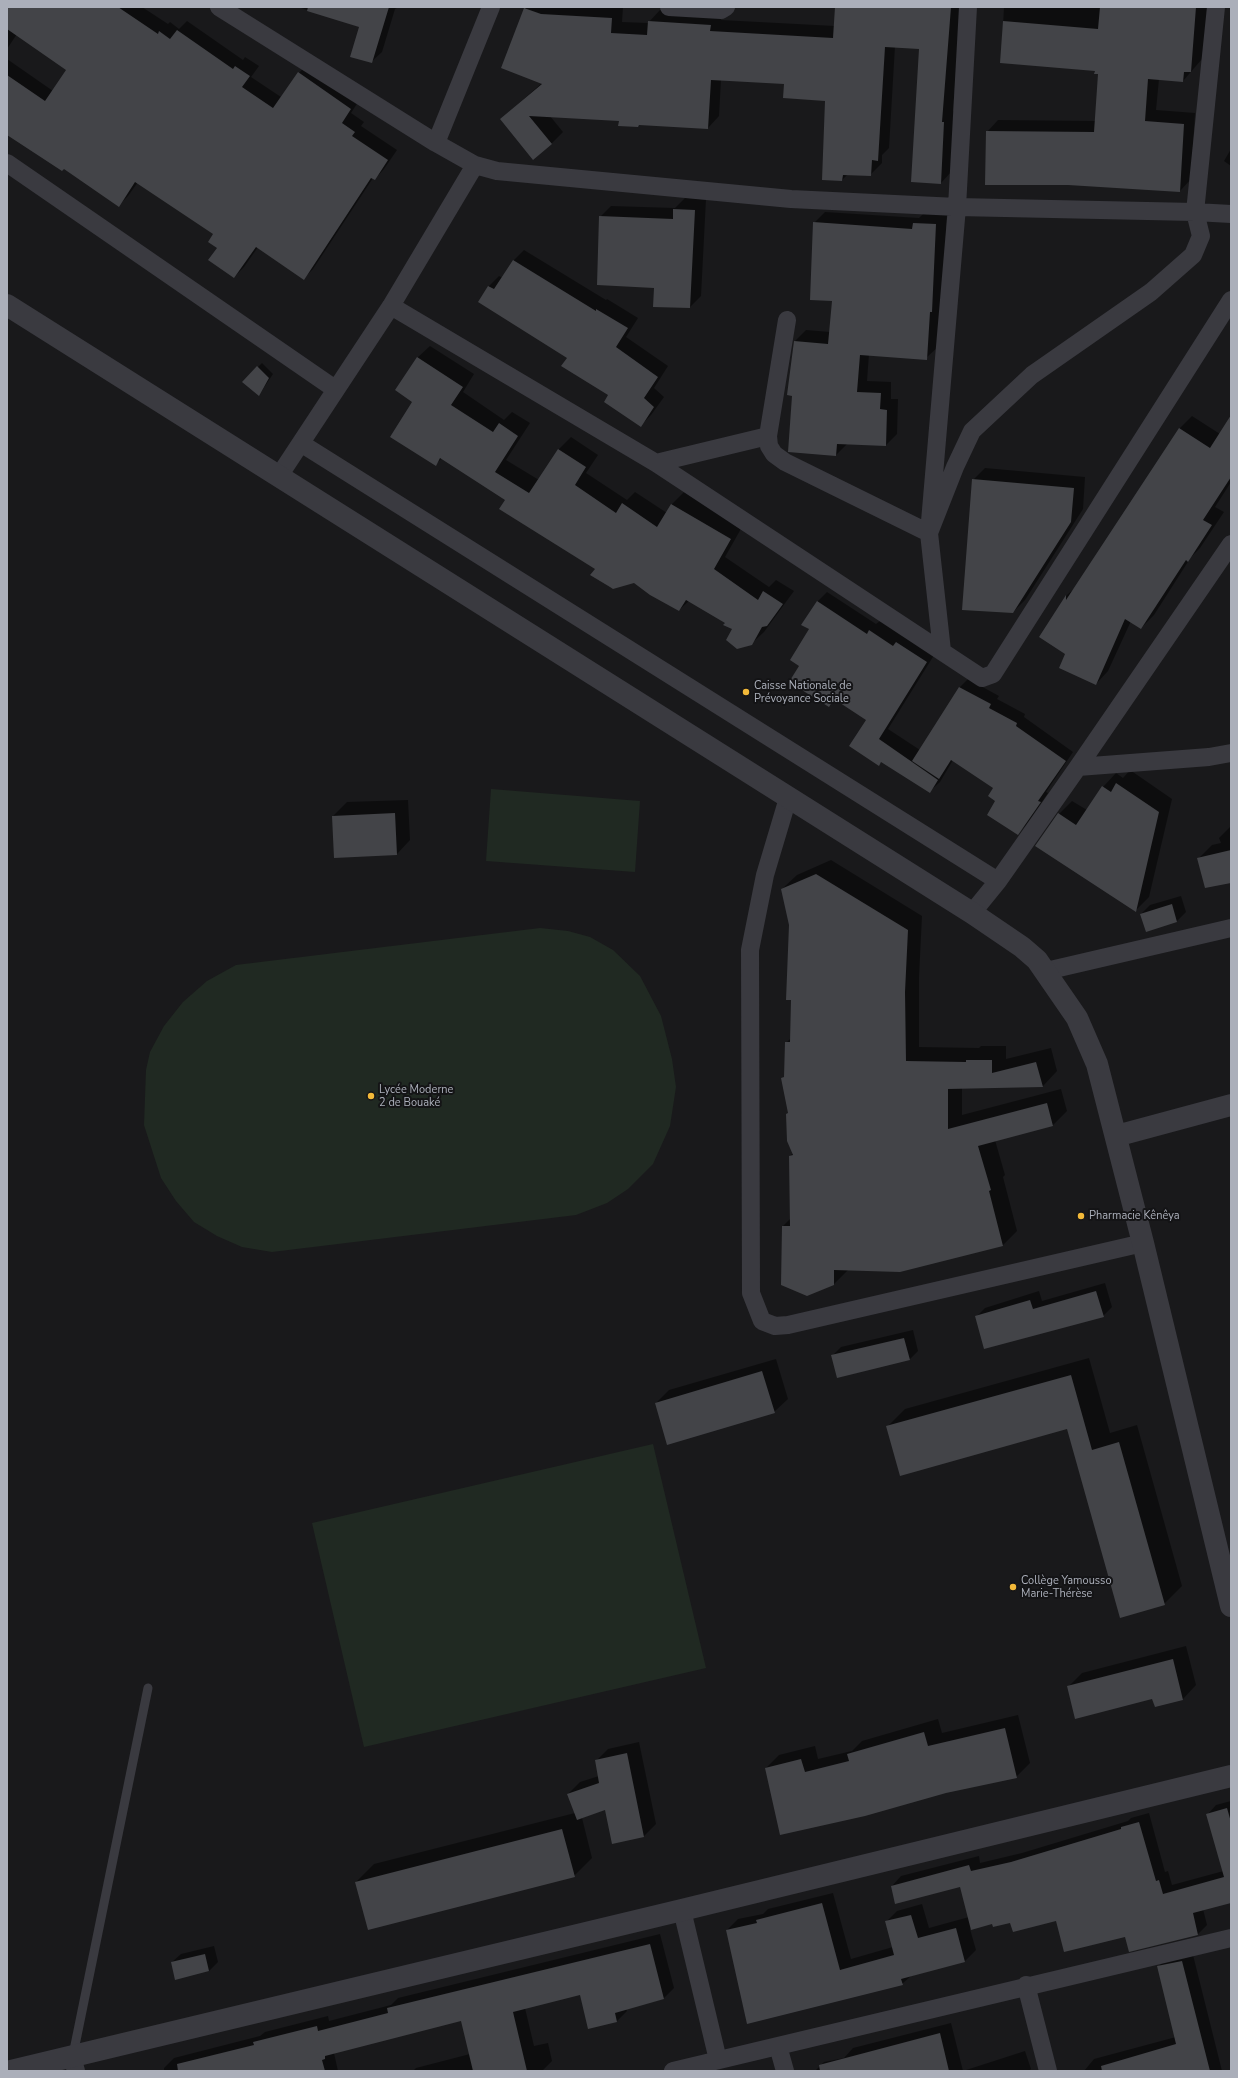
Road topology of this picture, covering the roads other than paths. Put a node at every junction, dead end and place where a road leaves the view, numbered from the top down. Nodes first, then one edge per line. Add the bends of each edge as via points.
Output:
1 (219, 7) edge
2 (491, 7) edge
3 (669, 7) edge
4 (726, 7) edge
5 (968, 7) edge
6 (1216, 7) edge
7 (436, 143) junction
8 (7, 163) edge
9 (475, 165) junction
10 (957, 207) junction
11 (1195, 212) junction
12 (1231, 214) edge
13 (1231, 300) edge
14 (7, 305) edge
15 (392, 306) junction
16 (787, 320) dead end
17 (336, 389) junction
18 (768, 436) junction
19 (302, 444) junction
20 (656, 463) junction
21 (279, 476) junction
22 (929, 533) junction
23 (1231, 544) edge
24 (942, 651) junction
25 (1231, 753) edge
26 (1078, 767) junction
27 (788, 798) junction
28 (998, 881) junction
29 (972, 913) junction
30 (1231, 928) edge
31 (1046, 971) junction
32 (1231, 1105) edge
33 (1116, 1136) junction
34 (1143, 1243) junction
35 (1231, 1606) edge
36 (148, 1688) dead end
37 (1231, 1776) edge
38 (682, 1910) junction
39 (1231, 1938) edge
40 (1026, 1985) junction
41 (778, 2046) junction
42 (718, 2060) junction
43 (74, 2064) edge
44 (11, 2071) edge
45 (673, 2071) edge
46 (785, 2071) edge
47 (1048, 2071) edge

1 - 7 street
2 - 7 street
3 - 4 street via 721,10
5 - 10 street
6 - 11 street
7 - 9 street
8 - 17 street
9 - 10 street via 497,170 791,199
9 - 15 street
10 - 11 street
10 - 22 street
11 - 12 street
11 - 22 street via 1201,236 1193,255 1151,292 1032,375 972,431
13 - 24 street via 993,674 982,678
14 - 21 street
15 - 17 street
15 - 20 street
16 - 18 street
17 - 19 street
18 - 20 street
18 - 22 street via 769,446 784,462
19 - 21 street
19 - 28 street
20 - 24 street
21 - 27 street
22 - 24 street
23 - 26 street
25 - 26 street
26 - 28 street
27 - 29 street
27 - 34 street via 765,875 750,950 751,1293 762,1321 775,1326 788,1325
28 - 29 street
29 - 31 street via 1026,950
30 - 31 street
31 - 33 street via 1077,1018 1097,1064
32 - 33 street
33 - 34 street
34 - 35 street
36 - 43 lane
37 - 38 street
38 - 42 street
38 - 43 street
39 - 40 street
40 - 41 street
40 - 47 street
41 - 42 street
41 - 46 street
42 - 45 street
43 - 44 street

